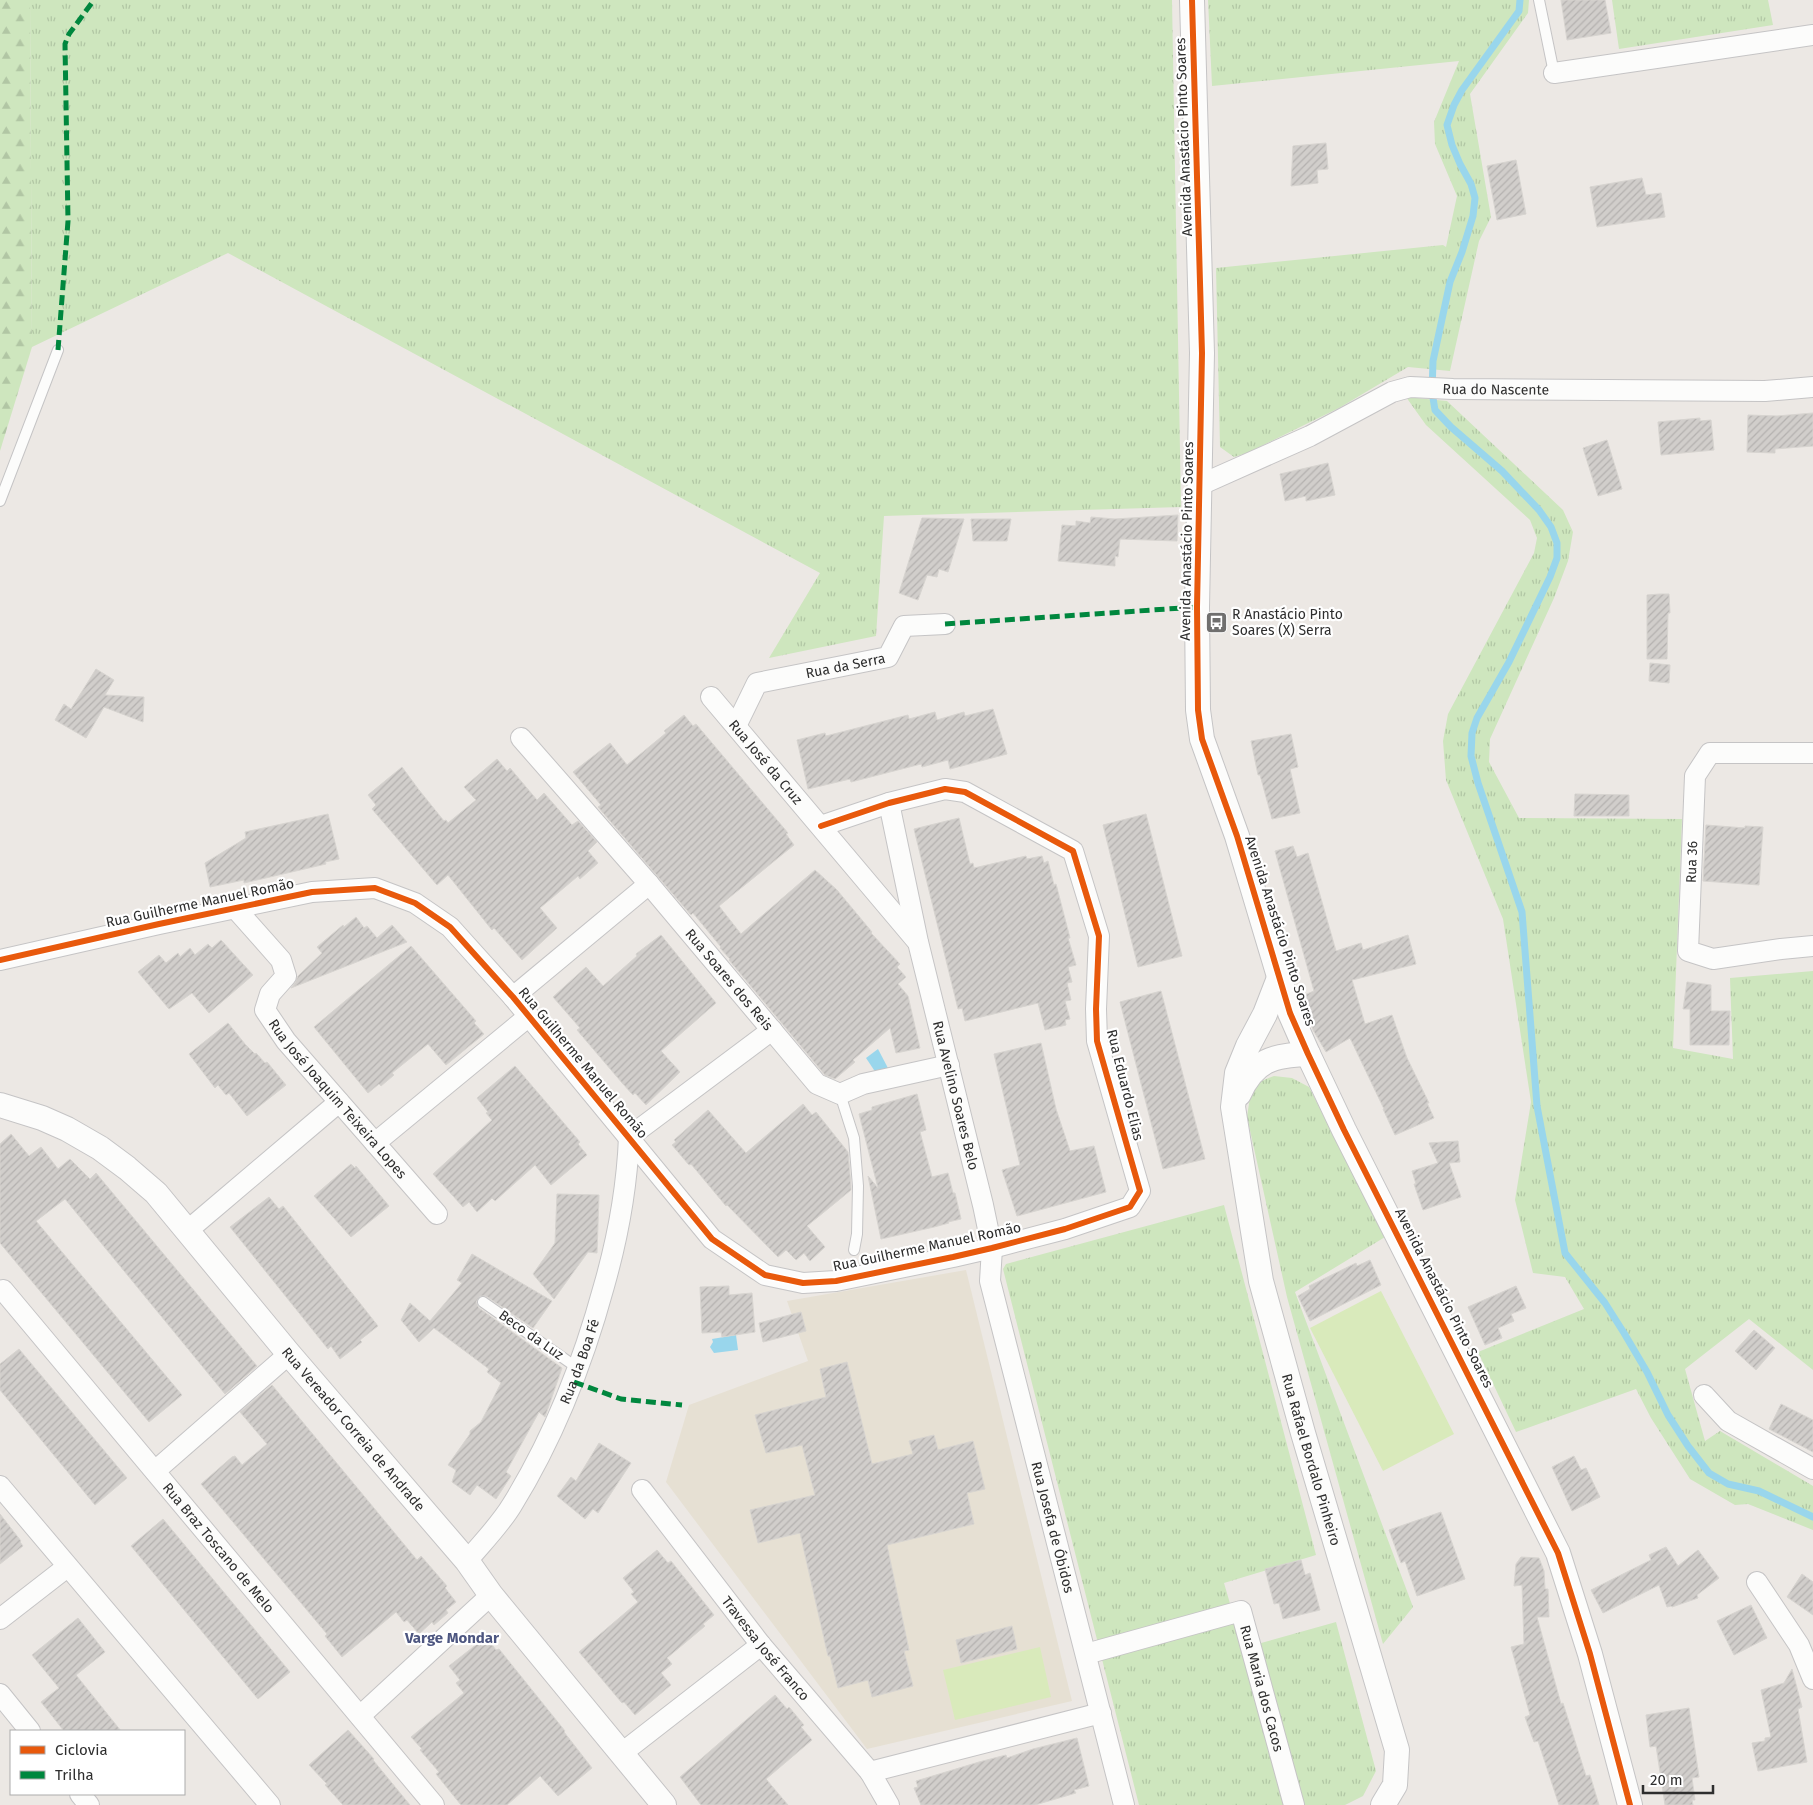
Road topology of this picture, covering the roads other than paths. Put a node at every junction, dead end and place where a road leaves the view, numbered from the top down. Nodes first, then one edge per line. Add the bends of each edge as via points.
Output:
1 (1192, 0) edge
2 (1538, 0) edge
3 (1813, 35) edge
4 (1554, 73) joint
5 (58, 350) dead end
6 (1813, 387) edge
7 (1200, 485) junction
8 (0, 501) edge
9 (945, 624) dead end
10 (711, 696) dead end
11 (736, 726) junction
12 (521, 738) dead end
13 (1813, 753) edge
14 (889, 803) junction
15 (821, 826) junction
16 (649, 884) junction
17 (235, 908) junction
18 (918, 942) junction
19 (1813, 946) edge
20 (0, 960) edge
21 (1279, 978) junction
22 (513, 997) junction
23 (530, 1016) junction
24 (1294, 1022) junction
25 (772, 1030) junction
26 (1252, 1038) junction
27 (1308, 1054) junction
28 (1284, 1055) junction
29 (949, 1065) junction
30 (840, 1094) junction
31 (339, 1102) junction
32 (0, 1104) edge
33 (1233, 1107) junction
34 (629, 1137) junction
35 (375, 1143) junction
36 (1130, 1207) joint
37 (437, 1214) dead end
38 (187, 1231) junction
39 (992, 1248) junction
40 (854, 1250) dead end
41 (3, 1290) dead end
42 (483, 1302) dead end
43 (288, 1354) junction
44 (579, 1368) junction
45 (1704, 1394) dead end
46 (1813, 1469) edge
47 (155, 1471) junction
48 (0, 1486) edge
49 (642, 1490) dead end
50 (468, 1561) junction
51 (67, 1567) junction
52 (1757, 1582) dead end
53 (491, 1595) junction
54 (0, 1619) edge
55 (761, 1645) junction
56 (1086, 1654) junction
57 (1813, 1679) edge
58 (0, 1694) edge
59 (1101, 1713) junction
60 (360, 1716) junction
61 (29, 1730) edge
62 (622, 1753) junction
63 (870, 1772) junction
64 (81, 1795) edge
65 (89, 1805) edge
66 (270, 1805) edge
67 (434, 1805) edge
68 (664, 1805) edge
69 (889, 1805) edge
70 (1124, 1805) edge
71 (1294, 1805) edge
72 (1383, 1805) edge
73 (1630, 1805) edge

1 - 7 street, Avenida Anastácio Pinto Soares via 1202,353
2 - 4 lane
3 - 4 street
5 - 8 lane
6 - 7 street, Rua do Nascente via 1765,391 1410,387 1392,392 1310,436
7 - 21 street, Avenida Anastácio Pinto Soares via 1197,607 1198,710 1202,739 1237,836
9 - 11 street, Rua da Serra via 904,626 888,657 757,683
10 - 11 street, Rua José da Cruz
11 - 15 street, Rua José da Cruz
12 - 16 street, Rua Soares dos Reis
13 - 19 street, Rua 36 via 1710,753 1695,776 1688,951 1713,959
14 - 15 street, Rua Eduardo Elias
14 - 18 street, Rua Avelino Soares Belo
14 - 36 street, Rua Eduardo Elias via 945,789 965,792 1073,851 1099,936 1097,1041 1140,1191
15 - 18 street, Rua Avelino Soares Belo
16 - 22 street
16 - 25 street, Rua Soares dos Reis
17 - 20 street, Rua Guilherme Manuel Romão
17 - 22 street, Rua Guilherme Manuel Romão via 312,892 375,888 415,902 450,927
17 - 31 street, Rua José Joaquim Teixeira Lopes via 281,960 286,976 270,994 265,1010 286,1041
18 - 29 street, Rua Avelino Soares Belo
21 - 24 street, Avenida Anastácio Pinto Soares
21 - 26 street, Rua Rafael Bordalo Pinheiro
22 - 23 street, Rua Guilherme Manuel Romão
23 - 34 street, Rua Guilherme Manuel Romão
23 - 35 street
24 - 26 street via 1269,1024
24 - 27 street, Avenida Anastácio Pinto Soares
24 - 28 street via 1293,1036
25 - 30 street, Rua Soares dos Reis via 817,1084
25 - 34 street
26 - 33 street, Rua Rafael Bordalo Pinheiro via 1238,1073
27 - 28 street
27 - 73 street, Avenida Anastácio Pinto Soares via 1558,1553 1590,1654
28 - 33 street via 1266,1060 1254,1070
29 - 30 street via 863,1084
29 - 39 street, Rua Avelino Soares Belo
30 - 40 lane via 854,1138 858,1186
31 - 35 street, Rua José Joaquim Teixeira Lopes
31 - 38 street
32 - 38 street, Rua Vereador Correia de Andrade via 42,1118 100,1148 156,1193
33 - 72 street, Rua Rafael Bordalo Pinheiro via 1261,1281 1397,1750 1395,1785
34 - 39 street, Rua Guilherme Manuel Romão via 712,1239 765,1275 803,1283 836,1281
34 - 44 street, Rua da Boa Fé via 628,1166 615,1246
35 - 37 street, Rua José Joaquim Teixeira Lopes
36 - 39 street, Rua Guilherme Manuel Romão via 1065,1229
38 - 43 street, Rua Vereador Correia de Andrade
39 - 56 street, Rua Josefa de Óbidos via 990,1281
41 - 47 street, Rua Braz Toscano de Melo
42 - 44 lane, Beco da Luz
43 - 47 street
43 - 50 street, Rua Vereador Correia de Andrade
44 - 50 street, Rua da Boa Fé via 557,1422 512,1507
45 - 46 street via 1728,1421
47 - 60 street, Rua Braz Toscano de Melo
48 - 51 street
49 - 55 street, Travessa José Franco
50 - 53 street, Rua Vereador Correia de Andrade
51 - 54 street
51 - 66 street
52 - 57 street via 1799,1645
53 - 60 street
53 - 62 street, Rua Vereador Correia de Andrade
55 - 62 street
55 - 63 street, Travessa José Franco
56 - 59 street, Rua Josefa de Óbidos
56 - 71 street, Rua Maria dos Cacos via 1241,1611
58 - 61 street
59 - 63 street
59 - 70 street, Rua Josefa de Óbidos
60 - 67 street, Rua Braz Toscano de Melo
62 - 68 street, Rua Vereador Correia de Andrade
63 - 69 street, Travessa José Franco
64 - 65 street

